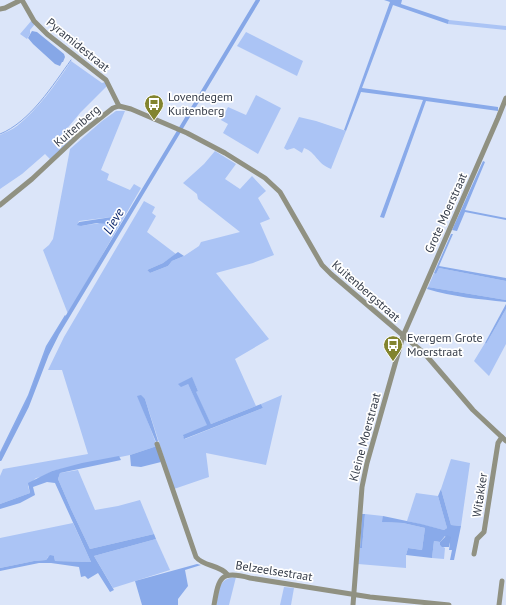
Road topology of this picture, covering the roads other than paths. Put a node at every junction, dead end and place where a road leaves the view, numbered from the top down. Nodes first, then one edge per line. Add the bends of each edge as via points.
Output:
1 (21, 0) edge
2 (0, 9) edge
3 (506, 98) edge
4 (119, 106) junction
5 (179, 130) joint
6 (0, 205) edge
7 (403, 336) junction
8 (504, 439) edge
9 (158, 444) dead end
10 (474, 554) dead end
11 (228, 575) junction
12 (502, 581) dead end
13 (354, 594) junction
14 (214, 605) edge
15 (353, 605) edge
16 (449, 605) edge
17 (499, 605) edge

1 - 2 street
1 - 4 street, Pyramidestraat via 34,21 47,34 106,80
3 - 7 street, Grote Moerstraat
4 - 5 street, Kuitenberg
4 - 6 street, Kuitenberg via 90,126
5 - 7 street, Kuitenbergstraat via 238,160 274,186 322,265
7 - 8 street, Kuitenbergstraat via 425,354 465,401
7 - 13 street, Kleine Moerstraat via 362,487
8 - 10 street, Witakker via 498,443 483,534 477,539
9 - 11 street, Belzeelsestraat via 196,557 199,561 221,568
11 - 13 street, Belzeelsestraat via 235,574
11 - 14 street via 218,583
12 - 17 street
13 - 15 street, Kleine Moerstraat
13 - 16 street, Belzeelsestraat

